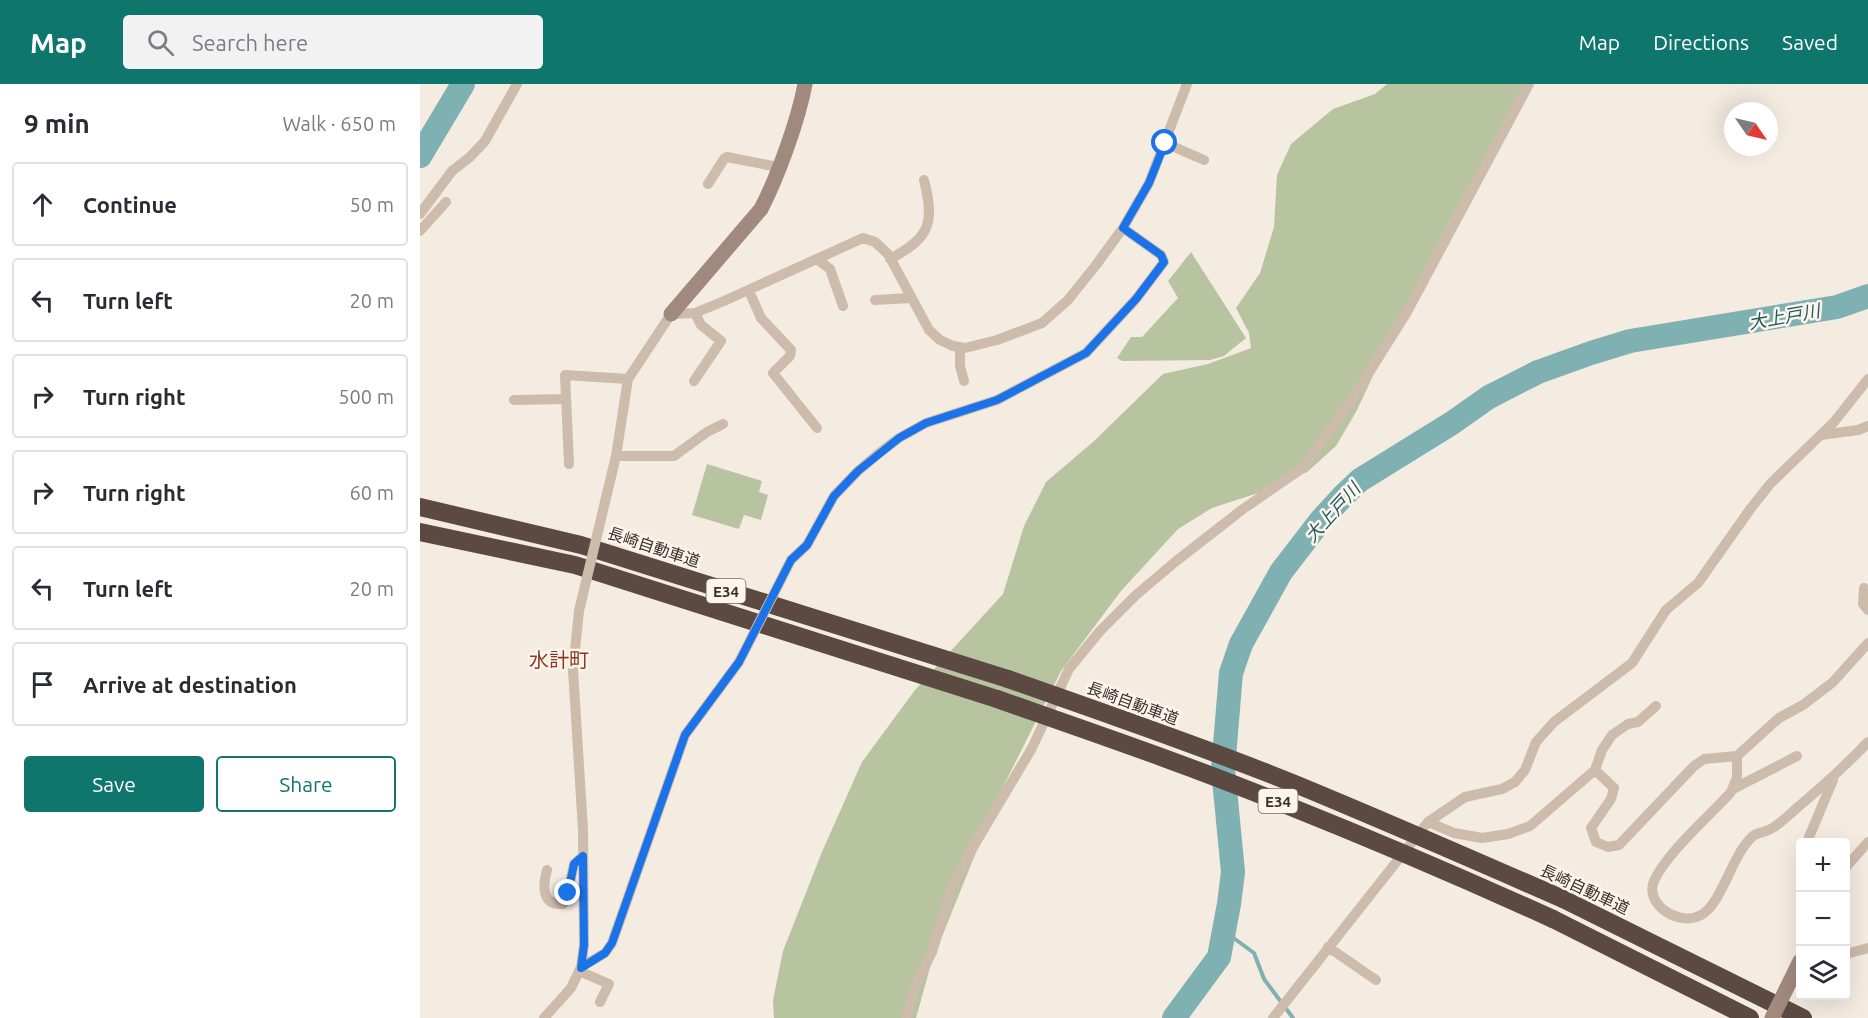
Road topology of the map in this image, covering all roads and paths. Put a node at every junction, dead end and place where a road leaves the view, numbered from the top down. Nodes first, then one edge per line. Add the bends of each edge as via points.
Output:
1 (517, 84) edge
2 (805, 84) edge
3 (1186, 84) edge
4 (1530, 84) edge
5 (1165, 143) junction
6 (1204, 160) dead end
7 (778, 167) junction
8 (924, 180) dead end
9 (708, 184) dead end
10 (446, 202) dead end
11 (420, 214) edge
12 (1123, 228) junction
13 (420, 231) edge
14 (817, 259) junction
15 (890, 259) junction
16 (749, 291) junction
17 (911, 298) junction
18 (875, 300) dead end
19 (843, 306) dead end
20 (695, 313) junction
21 (671, 314) junction
22 (960, 347) junction
23 (628, 379) junction
24 (1868, 379) edge
25 (694, 381) dead end
26 (964, 381) dead end
27 (566, 399) junction
28 (514, 400) dead end
29 (723, 424) dead end
30 (1868, 426) edge
31 (817, 428) dead end
32 (1821, 435) junction
33 (616, 456) junction
34 (569, 464) dead end
35 (420, 507) edge
36 (428, 533) edge
37 (1864, 588) dead end
38 (1868, 610) edge
39 (1868, 643) edge
40 (1656, 706) dead end
41 (1868, 742) edge
42 (1737, 756) junction
43 (1797, 756) dead end
44 (1595, 770) junction
45 (1834, 777) junction
46 (1732, 789) junction
47 (1428, 822) junction
48 (1809, 838) edge
49 (1868, 842) edge
50 (583, 856) junction
51 (1850, 862) edge
52 (547, 870) dead end
53 (1328, 947) junction
54 (1868, 948) edge
55 (1850, 953) edge
56 (580, 969) junction
57 (1796, 969) edge
58 (1376, 980) dead end
59 (600, 1002) dead end
60 (1275, 1016) edge
61 (544, 1018) edge
62 (906, 1018) edge
63 (1750, 1018) edge
64 (1772, 1018) edge
65 (1803, 1018) edge

1 - 11 street via 485,141 452,171
2 - 7 street
3 - 5 street
4 - 62 street via 1407,312 1304,467 1243,509 1136,595 1070,669 1032,748 952,886
5 - 6 street
5 - 12 street via 1149,183
7 - 9 street via 728,157
7 - 21 street via 761,209
8 - 15 street via 929,203 926,228 918,241
10 - 13 street
12 - 22 street via 1068,300 1042,323 997,340
12 - 56 street, bridge via 1161,255 1164,262 1086,353 997,400 926,423 899,438 834,496 807,545 791,560 739,662 685,735 612,943 605,953
14 - 15 street via 863,238 875,242
14 - 16 street
14 - 19 street via 830,269
15 - 17 street
16 - 20 street
16 - 31 street via 761,318 793,345 790,356 773,373
17 - 18 street
17 - 22 street via 929,330 940,340
20 - 21 street
20 - 25 street via 700,325 721,341
21 - 23 street
22 - 26 street
23 - 27 street via 565,375
23 - 33 street
24 - 32 street
27 - 28 street
27 - 34 street
29 - 33 street via 674,456
30 - 32 street
32 - 47 street via 1770,484 1698,583 1666,610 1632,663 1542,735 1515,782 1503,789 1465,797
33 - 50 street, bridge via 579,611 573,670
35 - 65 highway, 長崎自動車道 / E34, bridge via 581,544 1008,679 1293,783 1563,899
36 - 63 highway, E34, bridge via 575,566 997,699 1149,752 1430,864 1553,919
37 - 38 street via 1863,604
39 - 42 street via 1833,682 1779,718
40 - 44 street via 1638,722 1612,735
41 - 45 street
42 - 44 street via 1704,759 1694,766 1618,845 1608,847 1596,842 1591,828 1614,788
42 - 46 street via 1737,777
43 - 46 street
44 - 47 street via 1530,826 1508,834 1482,838 1454,833
45 - 46 street via 1772,829 1754,835 1703,914 1679,919 1665,912 1652,885 1660,868
45 - 48 street
47 - 53 street
49 - 51 street
50 - 52 street via 574,864 563,904 550,903 546,898
50 - 56 street via 584,945
53 - 58 street
53 - 60 street
54 - 55 street
56 - 59 street via 609,984
56 - 61 street via 571,988
57 - 64 street, bridge

